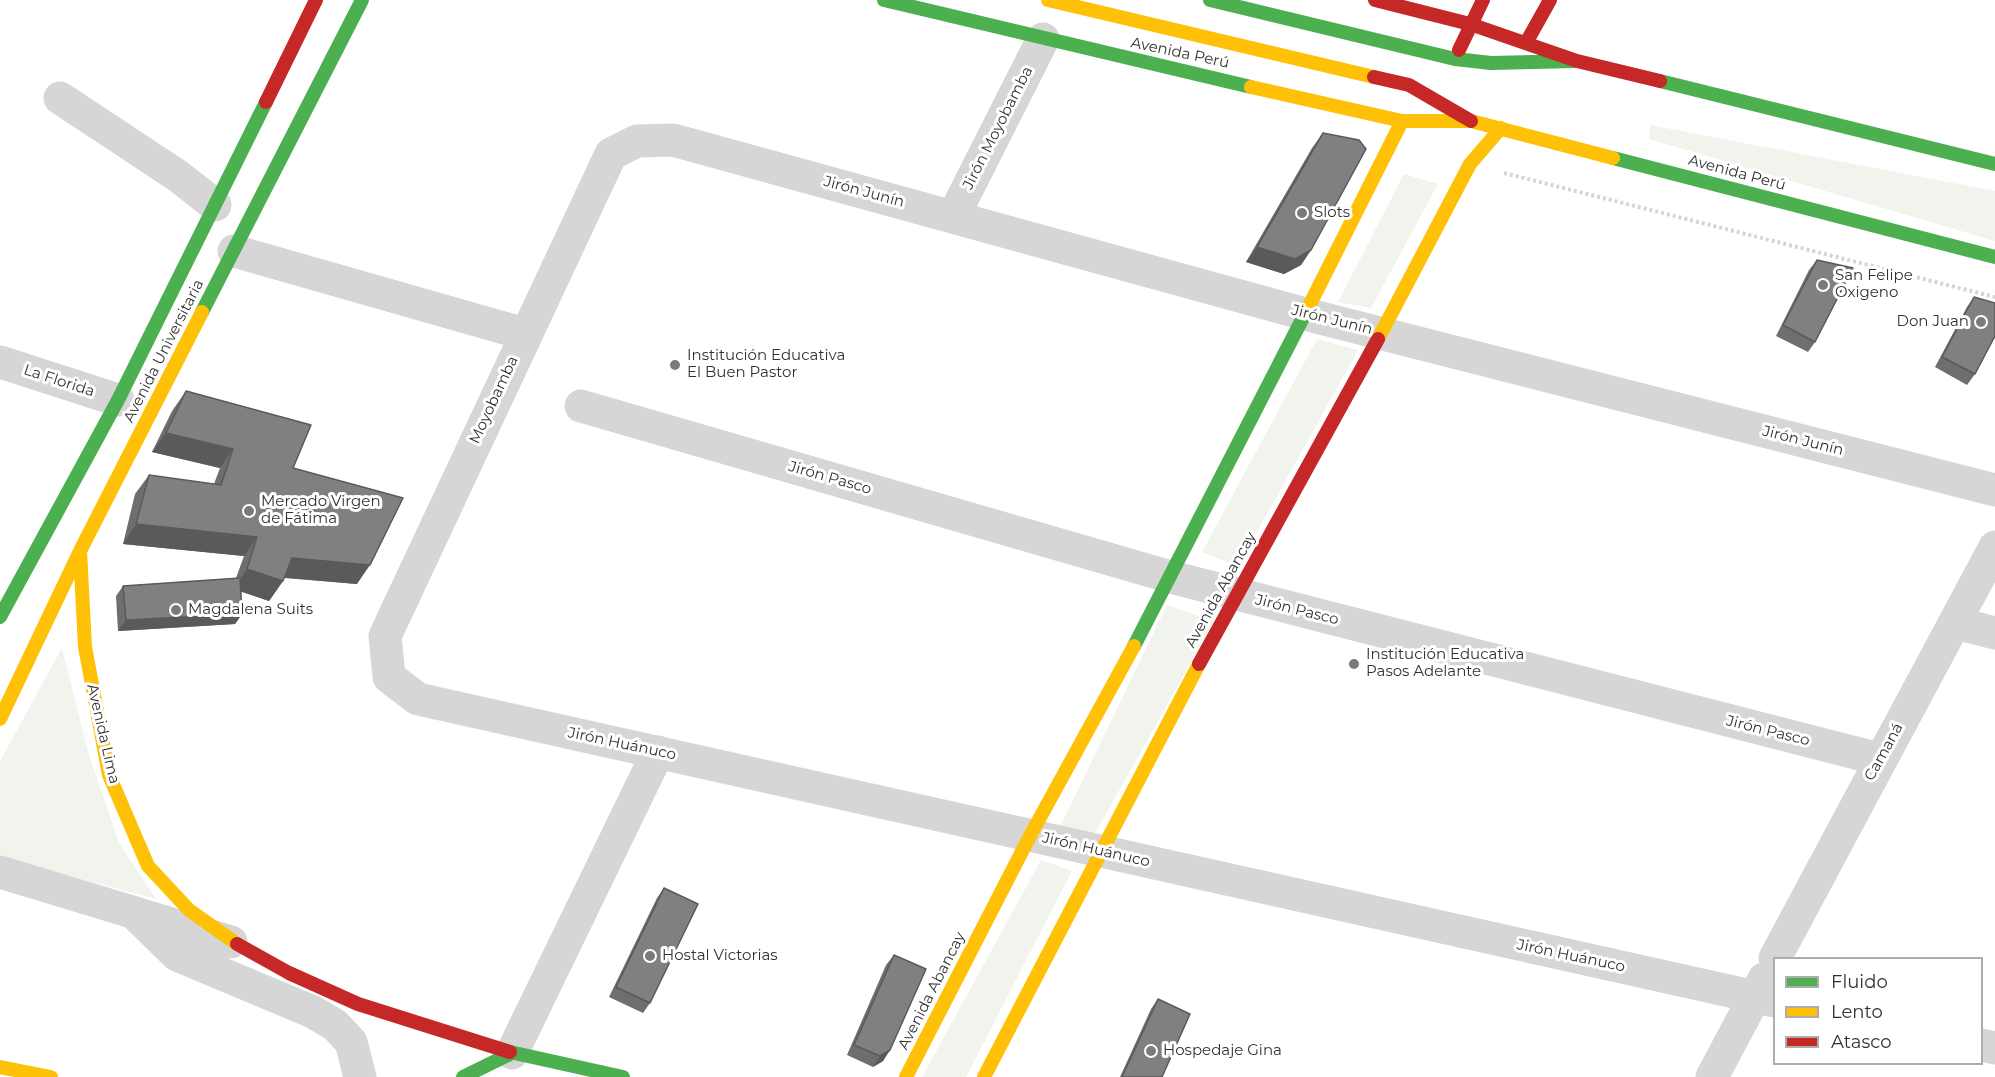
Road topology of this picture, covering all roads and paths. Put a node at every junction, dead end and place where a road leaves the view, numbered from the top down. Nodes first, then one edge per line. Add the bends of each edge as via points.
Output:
1 (316, 0) edge
2 (362, 0) edge
3 (884, 0) edge
4 (1048, 0) edge
5 (1210, 0) edge
6 (1374, 0) edge
7 (1483, 0) edge
8 (1550, 0) edge
9 (1470, 24) junction
10 (1043, 39) junction
11 (1526, 43) junction
12 (1455, 59) junction
13 (1577, 61) junction
14 (60, 98) dead end
15 (1471, 120) junction
16 (1402, 121) junction
17 (1501, 128) junction
18 (673, 140) joint
19 (1470, 164) junction
20 (1995, 164) edge
21 (215, 204) junction
22 (953, 217) junction
23 (234, 251) junction
24 (1995, 257) edge
25 (1987, 296) junction
26 (1995, 297) edge
27 (1984, 303) edge
28 (1305, 314) junction
29 (1382, 332) junction
30 (525, 334) junction
31 (0, 362) edge
32 (118, 400) junction
33 (581, 405) dead end
34 (1995, 490) edge
35 (1995, 547) edge
36 (80, 551) junction
37 (1172, 577) junction
38 (1236, 594) junction
39 (2, 610) edge
40 (1955, 623) junction
41 (1995, 633) edge
42 (418, 699) joint
43 (0, 719) edge
44 (657, 752) junction
45 (1879, 759) junction
46 (1031, 834) junction
47 (1100, 851) junction
48 (0, 872) edge
49 (135, 914) junction
50 (235, 943) junction
51 (1776, 957) edge
52 (1773, 967) edge
53 (1765, 999) edge
54 (512, 1053) junction
55 (0, 1067) edge
56 (51, 1077) edge
57 (360, 1077) edge
58 (463, 1077) edge
59 (623, 1077) edge
60 (906, 1077) edge
61 (984, 1077) edge
62 (1712, 1077) edge

1 - 21 main road, Avenida Universitaria
2 - 23 main road, Avenida Universitaria
3 - 10 main road, Avenida Perú
4 - 15 main road, Avenida Perú via 1409,85
5 - 12 main road
6 - 9 main road
7 - 9 main road
8 - 11 main road
9 - 11 main road
9 - 12 main road
10 - 16 main road, Avenida Perú
10 - 22 street, Jirón Moyobamba
11 - 13 main road
12 - 13 main road via 1491,63
13 - 20 main road
14 - 21 street
15 - 16 main road, Avenida Perú
15 - 17 main road, Avenida Perú
16 - 28 main road, Avenida Abancay
17 - 19 main road, Avenida Abancay
17 - 24 main road, Avenida Perú
18 - 22 street, Jirón Junín
18 - 30 street, Moyobamba via 637,141 611,154
19 - 25 path
19 - 29 main road, Avenida Abancay
21 - 32 main road, Avenida Universitaria
22 - 28 street, Jirón Junín
23 - 30 street
23 - 36 main road, Avenida Universitaria
25 - 26 path
25 - 27 path
28 - 29 street, Jirón Junín
28 - 37 main road, Avenida Abancay
29 - 34 street, Jirón Junín
29 - 38 main road, Avenida Abancay
30 - 42 street, Moyobamba via 386,636 388,677
31 - 32 street, La Florida
32 - 39 main road, Avenida Universitaria
33 - 37 street, Jirón Pasco
35 - 40 street, Camaná
36 - 43 main road, Avenida Universitaria
36 - 50 main road, Avenida Lima via 85,647 109,776 148,866 189,910
37 - 38 street, Jirón Pasco
37 - 46 main road, Avenida Abancay
38 - 45 street, Jirón Pasco
38 - 47 main road, Avenida Abancay
40 - 41 street
40 - 45 street, Camaná
42 - 44 street, Jirón Huánuco
44 - 46 street, Jirón Huánuco
44 - 54 street
45 - 51 street, Camaná
46 - 47 street, Jirón Huánuco
46 - 60 main road, Avenida Abancay
47 - 53 street, Jirón Huánuco
47 - 61 main road, Avenida Abancay
48 - 49 street, Avenida Lima
49 - 50 street, Avenida Lima
49 - 57 street, Avenida Lima via 177,955 335,1025 351,1042
50 - 54 main road, Avenida Lima via 358,1004
52 - 53 street, Camaná
53 - 62 street, Camaná
54 - 58 main road
54 - 59 main road, Avenida Lima
55 - 56 main road

